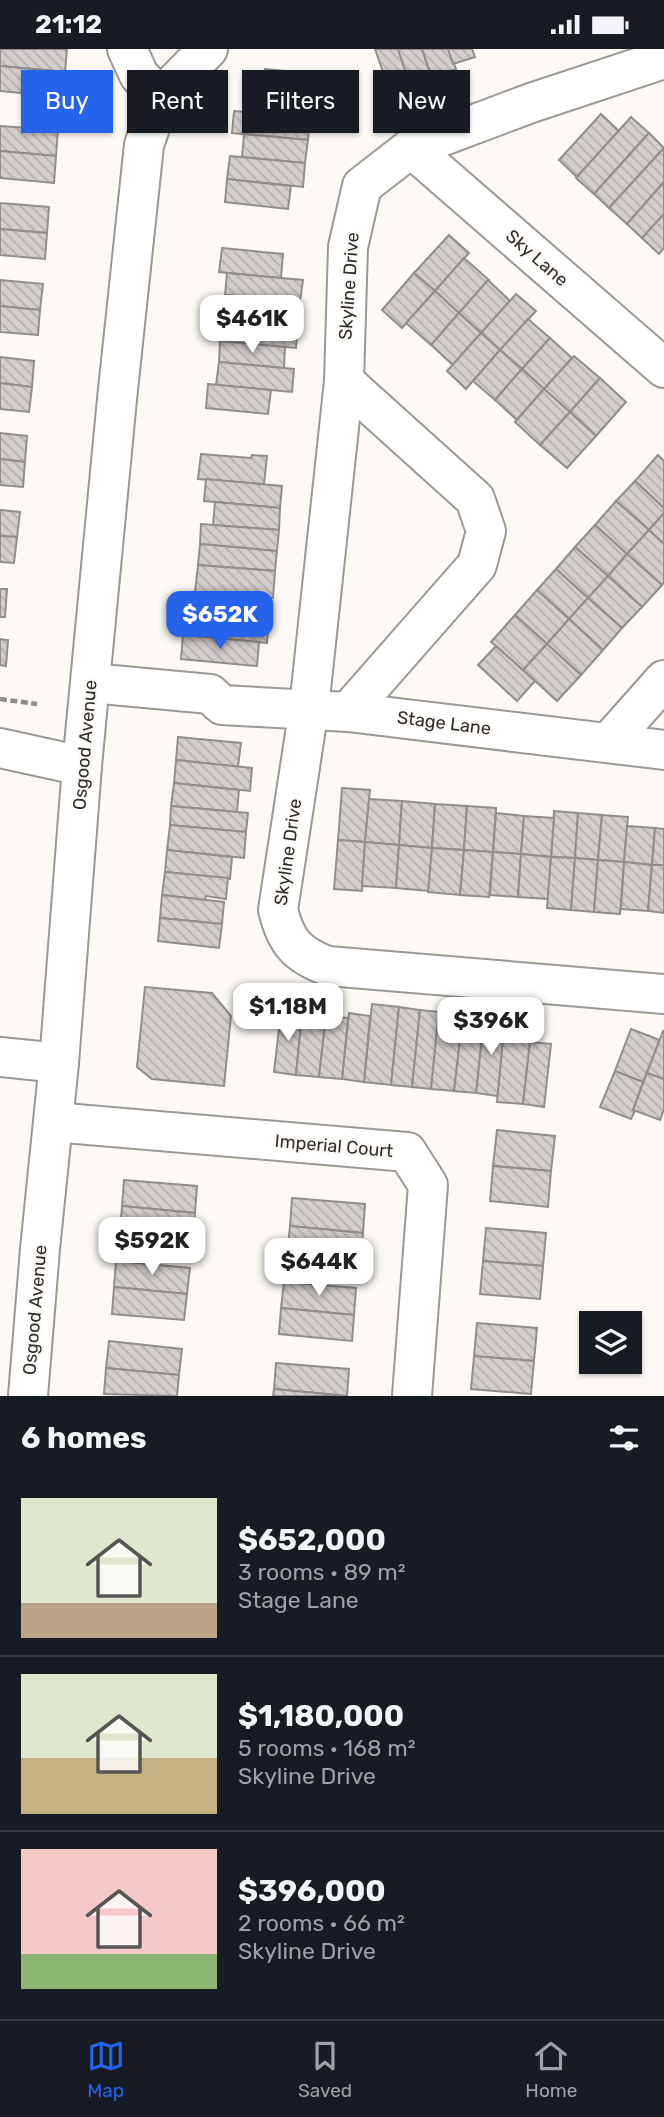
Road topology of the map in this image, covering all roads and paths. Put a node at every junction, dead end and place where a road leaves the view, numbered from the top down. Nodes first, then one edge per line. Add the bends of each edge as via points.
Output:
1 (127, 49) edge
2 (208, 49) edge
3 (664, 59) edge
4 (137, 70) edge
5 (187, 70) edge
6 (148, 133) edge
7 (411, 148) junction
8 (664, 368) edge
9 (344, 380) junction
10 (664, 680) edge
11 (90, 696) junction
12 (0, 699) edge
13 (37, 704) dead end
14 (309, 708) junction
15 (348, 712) junction
16 (609, 742) junction
17 (0, 748) edge
18 (664, 750) edge
19 (82, 766) junction
20 (664, 994) edge
21 (0, 1057) edge
22 (59, 1063) junction
23 (53, 1122) junction
24 (28, 1396) edge
25 (412, 1396) edge

1 - 4 street
2 - 5 street
3 - 7 street, Skyline Drive
6 - 11 street, Osgood Avenue via 117,399
7 - 8 street, Sky Lane
7 - 9 street, Skyline Drive via 362,186 348,247
9 - 14 street, Skyline Drive
9 - 15 street via 475,499 486,531 477,565
10 - 16 street
11 - 14 street, Stage Lane via 210,694 222,705
11 - 19 street, Osgood Avenue
12 - 13 path
14 - 15 street, Stage Lane
14 - 20 street, Skyline Drive via 278,910 283,930 310,960 328,966
15 - 16 street, Stage Lane
16 - 18 street, Stage Lane
17 - 19 street
19 - 22 street, Osgood Avenue
21 - 22 street
22 - 23 street, Osgood Avenue
23 - 24 street, Osgood Avenue
23 - 25 street, Imperial Court via 407,1152 428,1185

